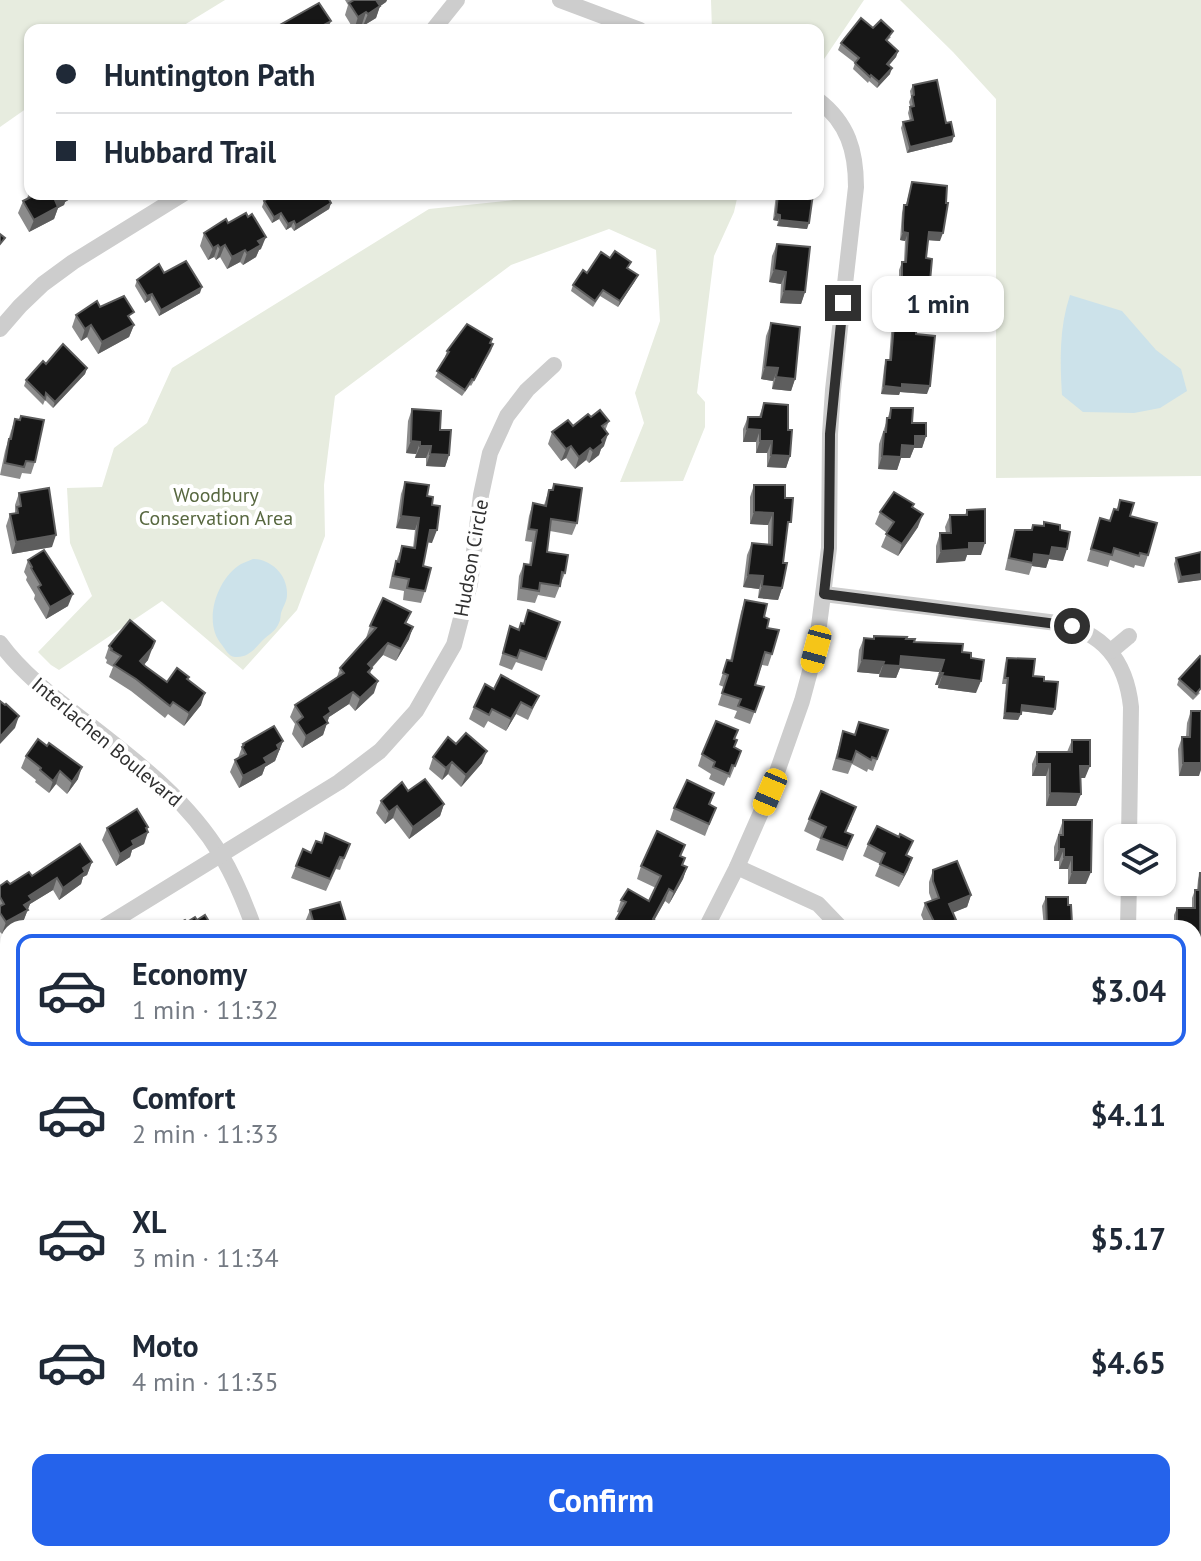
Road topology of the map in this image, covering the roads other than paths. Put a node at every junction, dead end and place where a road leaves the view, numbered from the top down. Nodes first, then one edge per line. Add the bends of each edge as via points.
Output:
1 (457, 0) edge
2 (560, 0) edge
3 (438, 24) edge
4 (624, 24) edge
5 (824, 106) edge
6 (173, 200) edge
7 (0, 329) edge
8 (554, 365) dead end
9 (824, 594) junction
10 (1129, 636) dead end
11 (0, 643) edge
12 (1111, 651) junction
13 (1129, 824) edge
14 (221, 854) junction
15 (737, 867) junction
16 (1129, 896) edge
17 (115, 920) edge
18 (251, 920) edge
19 (710, 920) edge
20 (833, 920) edge
21 (1128, 920) edge

1 - 3 street
2 - 4 street
5 - 9 street via 843,127 856,171 830,434
6 - 7 street via 43,284
8 - 14 street, Hudson Circle via 507,416 490,453 470,584 454,645 416,711 380,751 339,782
9 - 12 street via 1057,623 1087,632
9 - 15 street via 802,701
10 - 12 street
11 - 14 street, Interlachen Boulevard via 44,690 165,786
12 - 13 street via 1126,677 1131,707
14 - 17 street, Hudson Circle
14 - 18 street, Interlachen Boulevard
15 - 19 street
15 - 20 street via 818,904
16 - 21 street

